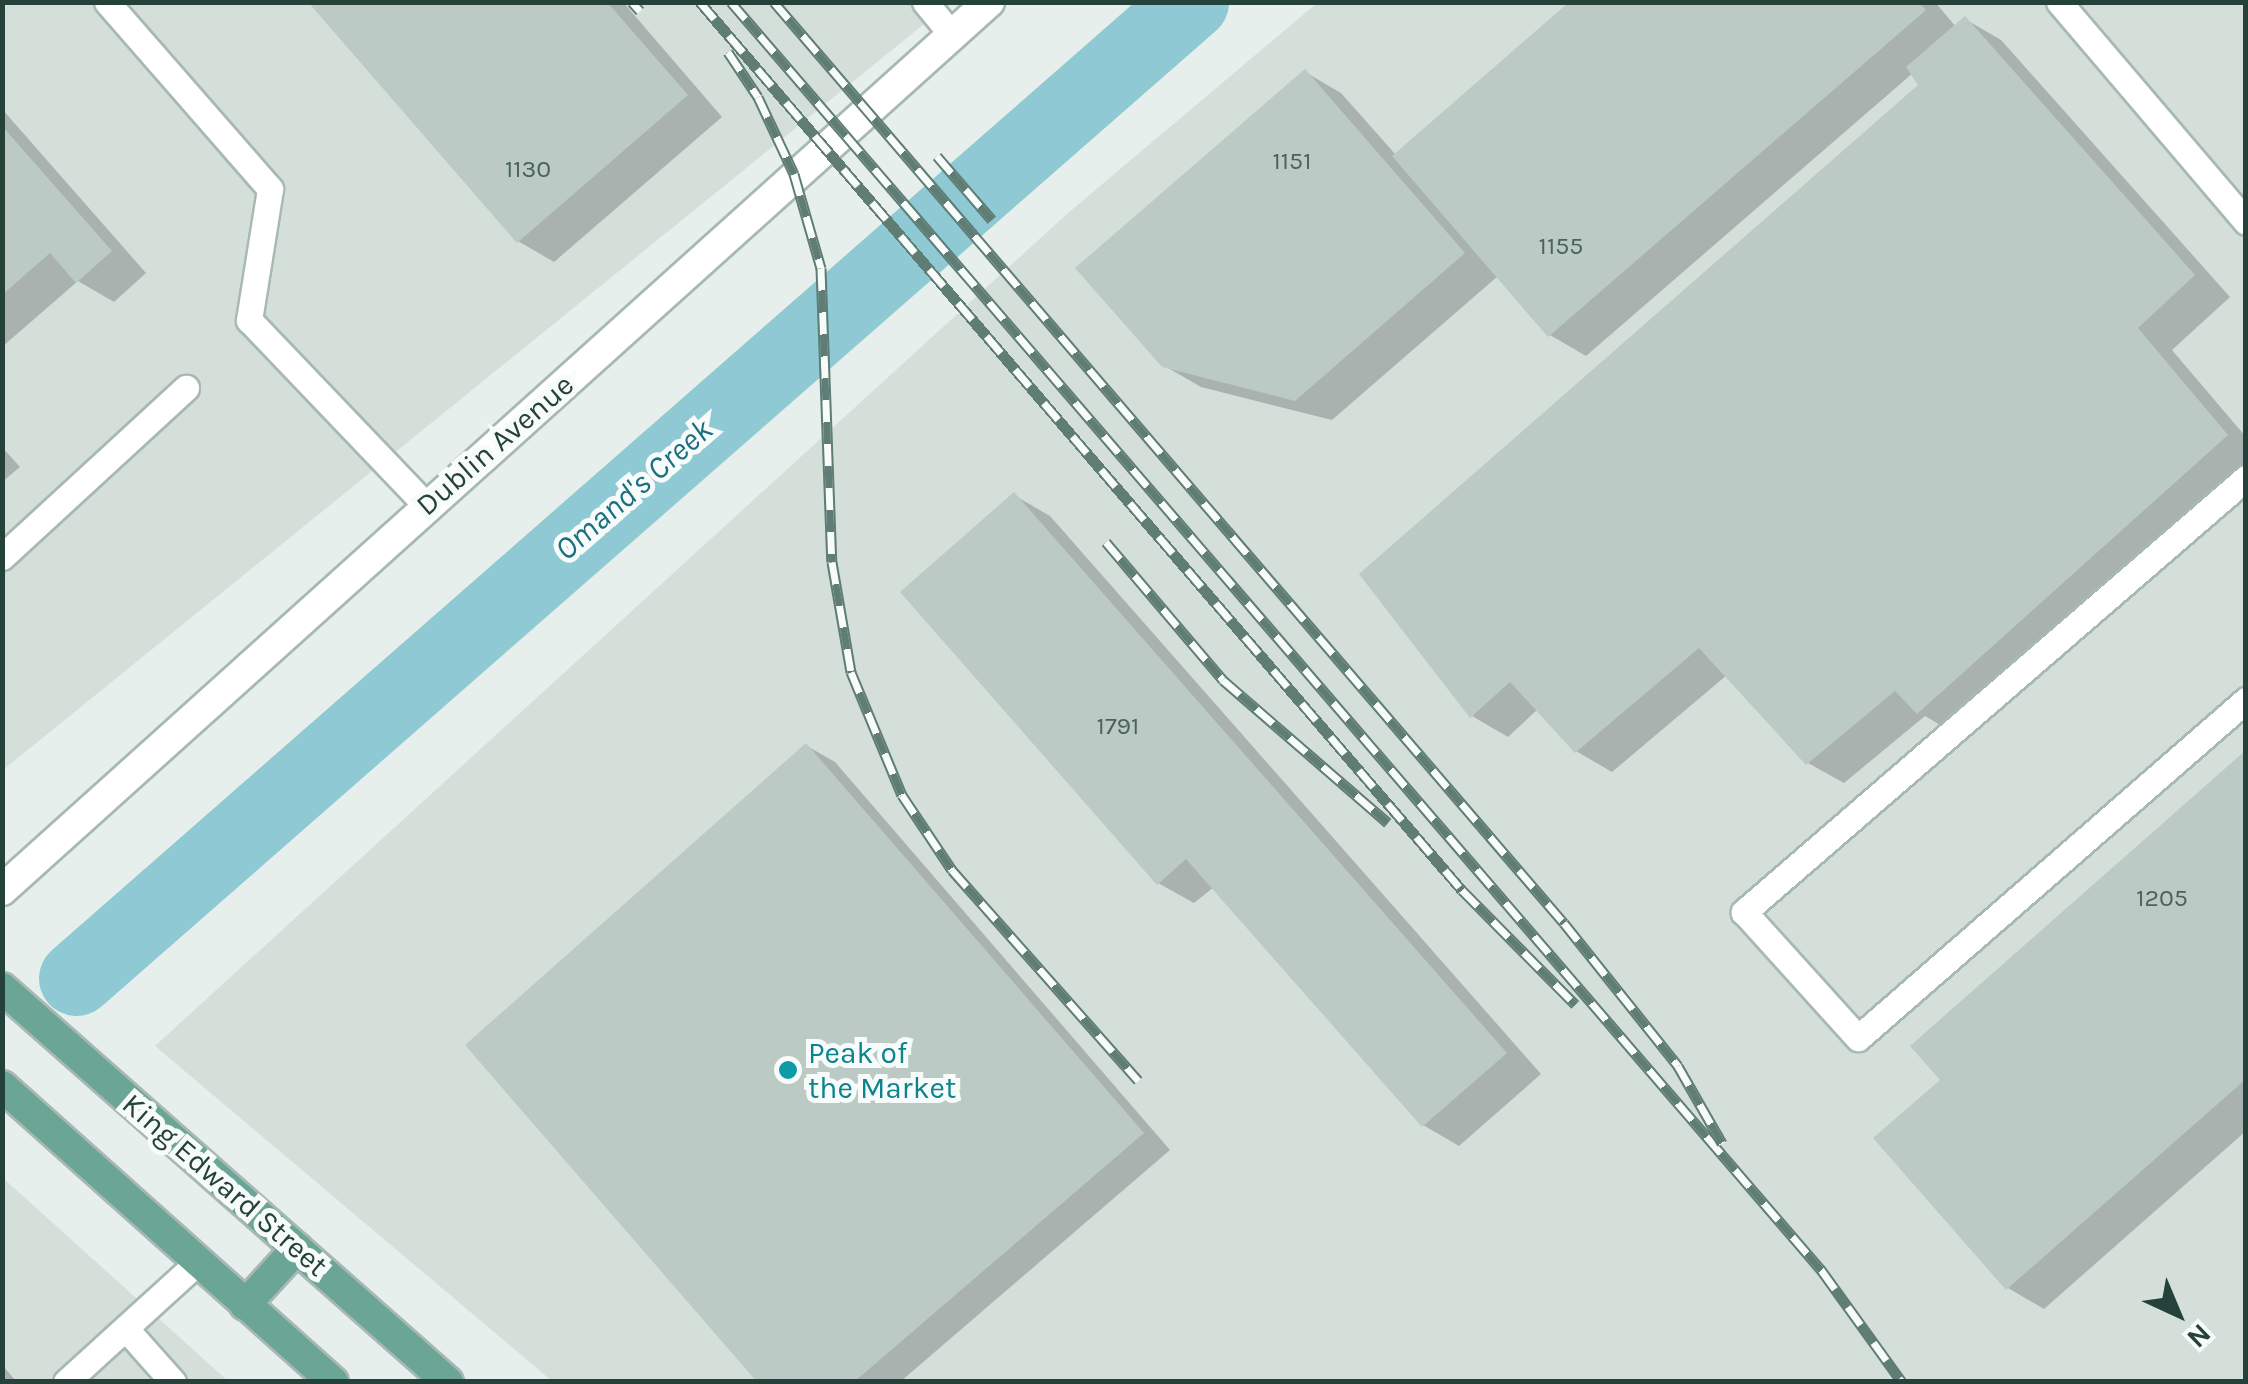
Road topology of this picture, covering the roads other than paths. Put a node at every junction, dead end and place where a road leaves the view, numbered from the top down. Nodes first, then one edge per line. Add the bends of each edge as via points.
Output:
1 (107, 2) edge
2 (925, 2) edge
3 (989, 2) edge
4 (2060, 2) edge
5 (952, 35) junction
6 (2246, 222) edge
7 (186, 388) dead end
8 (2246, 478) edge
9 (426, 505) junction
10 (2, 557) edge
11 (2246, 700) edge
12 (2, 890) edge
13 (2, 988) edge
14 (2, 1086) edge
15 (297, 1248) junction
16 (197, 1264) junction
17 (245, 1304) junction
18 (126, 1329) junction
19 (66, 1382) edge
20 (173, 1382) edge
21 (333, 1382) edge
22 (448, 1382) edge

1 - 9 lane via 270,189 249,320
2 - 5 lane
3 - 5 street, Dublin Avenue
4 - 6 lane
5 - 9 street, Dublin Avenue
7 - 10 lane
8 - 11 lane via 1744,912 1858,1038
9 - 12 street, Dublin Avenue
13 - 15 main road, King Edward Street
14 - 16 main road
15 - 17 main road
15 - 22 main road, King Edward Street
16 - 17 main road
16 - 18 lane
17 - 21 main road
18 - 19 lane
18 - 20 lane

